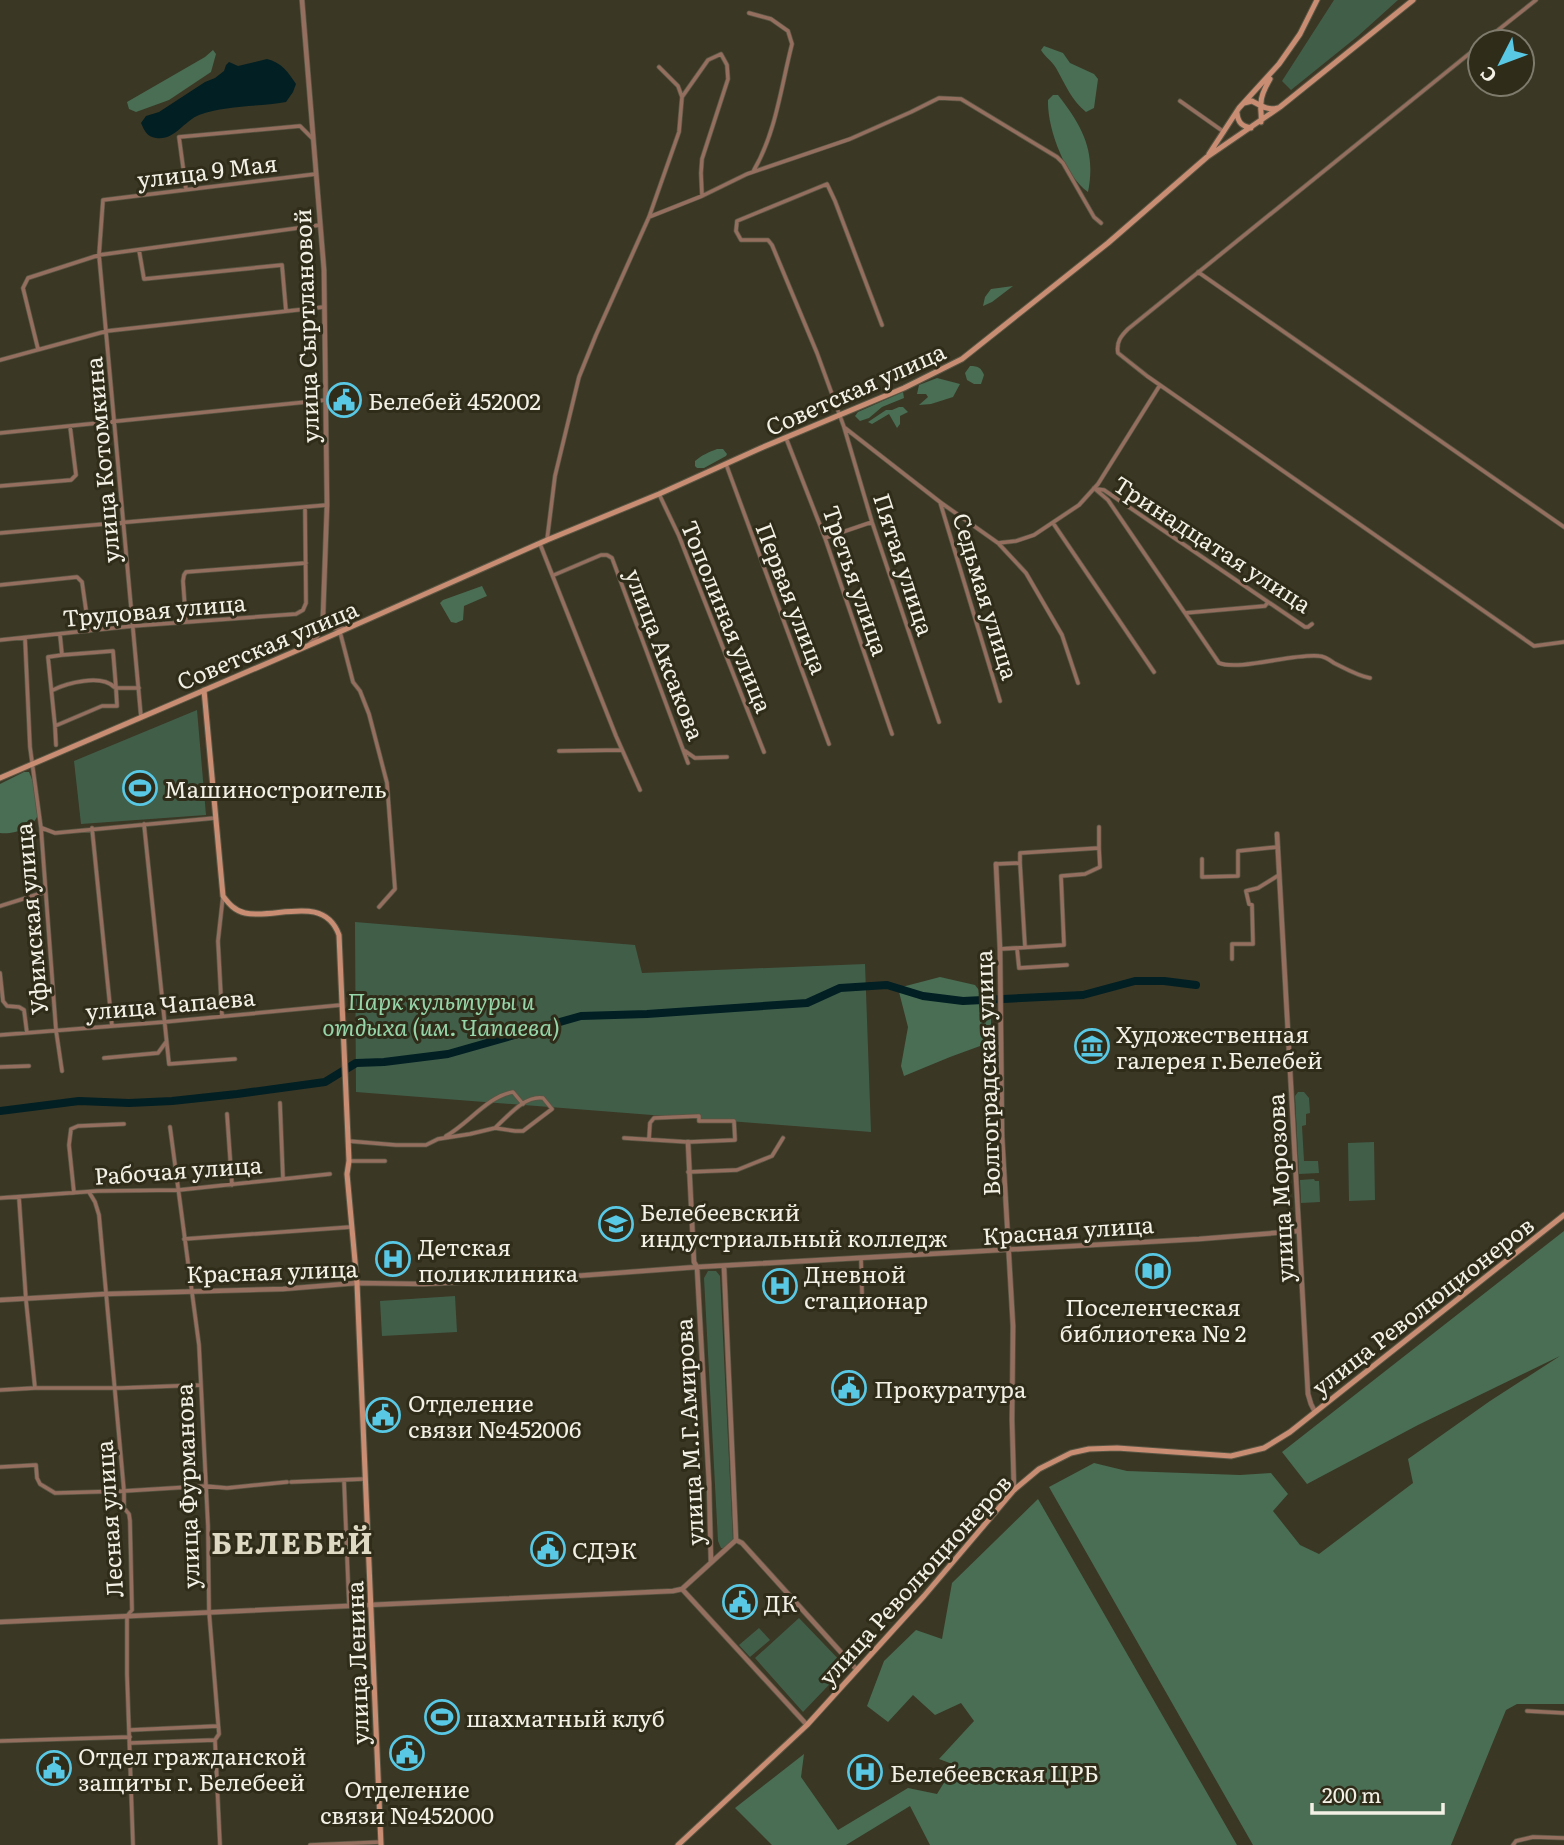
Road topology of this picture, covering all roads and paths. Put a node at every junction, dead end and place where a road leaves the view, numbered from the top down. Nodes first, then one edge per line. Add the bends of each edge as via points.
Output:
1 (302, 0) edge
2 (1317, 0) edge
3 (1413, 0) edge
4 (1536, 0) edge
5 (749, 13) dead end
6 (1501, 28) edge
7 (1466, 56) edge
8 (1279, 64) junction
9 (659, 67) dead end
10 (682, 97) junction
11 (1180, 101) dead end
12 (1242, 104) junction
13 (1260, 106) junction
14 (1280, 107) junction
15 (1237, 113) junction
16 (1261, 122) junction
17 (1251, 128) junction
18 (1224, 132) junction
19 (313, 139) junction
20 (1207, 157) junction
21 (752, 172) junction
22 (316, 174) junction
23 (186, 189) junction
24 (702, 195) junction
25 (103, 200) joint
26 (649, 217) junction
27 (1101, 223) dead end
28 (320, 225) junction
29 (139, 250) junction
30 (99, 255) junction
31 (1198, 272) junction
32 (324, 307) junction
33 (286, 311) junction
34 (882, 325) dead end
35 (107, 331) junction
36 (38, 349) junction
37 (0, 360) edge
38 (1160, 385) junction
39 (326, 400) junction
40 (839, 416) junction
41 (114, 421) junction
42 (70, 426) junction
43 (844, 427) junction
44 (0, 433) edge
45 (786, 438) junction
46 (726, 464) junction
47 (0, 486) edge
48 (1094, 488) junction
49 (659, 494) junction
50 (940, 502) junction
51 (327, 505) junction
52 (305, 507) junction
53 (872, 522) junction
54 (125, 523) junction
55 (1053, 523) junction
56 (1564, 527) edge
57 (0, 533) edge
58 (825, 538) junction
59 (547, 540) junction
60 (998, 543) junction
61 (540, 544) junction
62 (306, 563) junction
63 (554, 575) junction
64 (0, 585) edge
65 (1268, 602) junction
66 (1185, 613) junction
67 (323, 616) junction
68 (186, 622) junction
69 (1312, 624) dead end
70 (133, 626) junction
71 (352, 627) junction
72 (89, 631) junction
73 (340, 632) junction
74 (60, 635) junction
75 (25, 638) junction
76 (0, 640) edge
77 (1564, 642) edge
78 (307, 647) junction
79 (62, 655) junction
80 (1154, 672) dead end
81 (1370, 678) dead end
82 (1078, 683) dead end
83 (116, 688) junction
84 (139, 688) junction
85 (204, 690) junction
86 (51, 691) junction
87 (1000, 701) dead end
88 (141, 717) junction
89 (939, 722) dead end
90 (55, 726) junction
91 (892, 734) dead end
92 (55, 744) dead end
93 (829, 744) dead end
94 (684, 749) junction
95 (622, 750) junction
96 (559, 751) dead end
97 (764, 752) dead end
98 (727, 757) dead end
99 (688, 763) dead end
100 (32, 765) junction
101 (0, 778) edge
102 (640, 790) dead end
103 (217, 818) junction
104 (144, 824) junction
105 (1099, 827) dead end
106 (41, 828) junction
107 (92, 828) junction
108 (1277, 834) dead end
109 (1278, 847) junction
110 (1099, 848) junction
111 (1202, 859) dead end
112 (1020, 863) junction
113 (996, 864) joint
114 (1279, 875) junction
115 (45, 892) junction
116 (223, 896) junction
117 (0, 906) edge
118 (379, 907) dead end
119 (1025, 947) junction
120 (1017, 948) junction
121 (1000, 949) junction
122 (1232, 959) dead end
123 (1067, 965) dead end
124 (0, 973) edge
125 (343, 1004) junction
126 (222, 1016) junction
127 (164, 1022) junction
128 (113, 1026) junction
129 (57, 1030) junction
130 (27, 1033) junction
131 (0, 1035) edge
132 (166, 1042) junction
133 (104, 1058) dead end
134 (235, 1059) dead end
135 (29, 1066) dead end
136 (0, 1067) edge
137 (62, 1071) dead end
138 (280, 1103) dead end
139 (523, 1104) junction
140 (226, 1114) dead end
141 (124, 1124) dead end
142 (170, 1127) dead end
143 (495, 1128) junction
144 (444, 1138) junction
145 (624, 1138) dead end
146 (783, 1138) dead end
147 (649, 1139) junction
148 (347, 1141) junction
149 (688, 1142) junction
150 (349, 1161) junction
151 (385, 1161) dead end
152 (688, 1172) junction
153 (330, 1174) dead end
154 (283, 1179) junction
155 (232, 1185) junction
156 (179, 1190) junction
157 (89, 1192) junction
158 (74, 1193) junction
159 (0, 1198) edge
160 (19, 1198) junction
161 (1564, 1215) edge
162 (351, 1227) junction
163 (1299, 1231) junction
164 (184, 1239) junction
165 (1010, 1250) junction
166 (861, 1259) junction
167 (697, 1267) junction
168 (724, 1267) junction
169 (357, 1283) junction
170 (191, 1290) junction
171 (862, 1293) dead end
172 (105, 1294) junction
173 (0, 1300) edge
174 (26, 1300) junction
175 (200, 1385) junction
176 (36, 1388) junction
177 (116, 1388) junction
178 (0, 1390) edge
179 (1315, 1412) junction
180 (0, 1467) edge
181 (366, 1478) junction
182 (344, 1480) junction
183 (205, 1486) junction
184 (1014, 1490) junction
185 (124, 1491) junction
186 (736, 1540) junction
187 (711, 1562) junction
188 (682, 1589) junction
189 (371, 1604) junction
190 (349, 1605) junction
191 (208, 1611) junction
192 (127, 1616) junction
193 (0, 1622) edge
194 (857, 1670) junction
195 (1527, 1711) dead end
196 (1564, 1713) edge
197 (807, 1725) junction
198 (218, 1726) junction
199 (130, 1730) junction
200 (130, 1737) junction
201 (215, 1740) junction
202 (0, 1741) edge
203 (130, 1743) junction
204 (1564, 1838) edge
205 (381, 1843) edge
206 (133, 1845) edge
207 (219, 1845) edge
208 (310, 1845) edge
209 (678, 1845) edge
210 (1513, 1845) edge

1 - 19 street, улица Сыртлановой
2 - 8 main road, Советская улица
3 - 14 main road
4 - 6 street
5 - 21 street via 771,19 788,31 792,44 772,128
7 - 31 street
8 - 12 main road, Советская улица
8 - 13 main road, Советская улица
9 - 10 street via 678,86
10 - 24 street via 708,60 721,54 728,79 702,159
10 - 26 street via 679,132
11 - 18 street
12 - 13 main road via 1252,101
12 - 15 main road, Советская улица
13 - 14 main road
13 - 16 main road, Советская улица
14 - 16 main road
15 - 17 main road via 1240,124
15 - 18 main road, Советская улица
16 - 17 main road, Советская улица
17 - 20 main road, Советская улица
18 - 20 main road, Советская улица
19 - 22 street, улица Сыртлановой
19 - 23 street via 300,126 179,137
20 - 40 main road, Советская улица via 972,352
21 - 24 street
21 - 27 street via 850,139 939,98 961,99 1057,157
22 - 23 street, улица 9 Мая
22 - 28 street, улица Сыртлановой
23 - 25 street, улица 9 Мая
24 - 26 street
25 - 30 street, улица Котомкина
26 - 59 street via 579,377 555,476
28 - 29 street
28 - 32 street, улица Сыртлановой
29 - 30 street
29 - 33 street via 144,279 282,264
30 - 35 street, улица Котомкина
30 - 36 street via 28,278 23,288
31 - 38 street via 1119,339 1118,353
31 - 56 street
32 - 33 street
32 - 39 street, улица Сыртлановой
33 - 35 street
34 - 40 street, Пятая улица via 827,184 737,221 741,240 768,240 772,245
35 - 36 street
35 - 41 street, улица Котомкина
36 - 37 street
38 - 48 street
38 - 77 street via 1534,646
39 - 41 street
39 - 51 street, улица Сыртлановой
40 - 43 street, Пятая улица
40 - 45 main road, Советская улица
41 - 42 street
41 - 54 street, улица Котомкина
42 - 44 street
42 - 47 street via 76,475 71,480
43 - 50 street
43 - 53 street, Пятая улица
45 - 46 main road, Советская улица
45 - 58 street, Третья улица
46 - 49 main road, Советская улица
46 - 93 street, Первая улица
48 - 55 street
48 - 65 street, Тринадцатая улица via 1104,490
48 - 66 street via 1108,500
49 - 59 main road, Советская улица
49 - 97 street, Тополиная улица
50 - 60 street
50 - 87 street, Седьмая улица
51 - 52 street
51 - 67 street, улица Сыртлановой
52 - 54 street
52 - 62 street
53 - 58 street
53 - 89 street, Пятая улица
54 - 57 street
54 - 70 street, улица Котомкина
55 - 60 street via 1034,535
55 - 80 street
58 - 91 street, Третья улица
59 - 61 main road, Советская улица
60 - 82 street via 1026,573 1062,635
61 - 63 street
61 - 71 main road, Советская улица
62 - 68 street, Трудовая улица via 306,603 296,614
62 - 68 street via 186,572
63 - 94 street, улица Аксакова via 601,555 612,558
63 - 95 street
64 - 72 street via 77,577 82,582
65 - 66 street via 1265,606
65 - 69 street, Тринадцатая улица via 1305,626
66 - 81 street via 1223,665 1321,655
67 - 71 street via 334,628
67 - 78 street, улица Сыртлановой via 317,636
68 - 70 street, Трудовая улица
70 - 72 street, Трудовая улица
70 - 84 street, улица Котомкина
71 - 73 main road, Советская улица
72 - 74 street, Трудовая улица
73 - 78 main road, Советская улица
73 - 118 street via 387,783 395,888
74 - 75 street, Трудовая улица
74 - 79 street
75 - 76 street, Трудовая улица
75 - 100 street, Уфимская улица
78 - 85 main road, Советская улица
79 - 83 street via 113,651
79 - 86 street via 48,657
83 - 84 street
83 - 86 street via 99,680 65,684
83 - 90 street via 117,706 102,706
84 - 88 street, улица Котомкина
85 - 88 main road, Советская улица
85 - 103 main road
86 - 90 street
88 - 100 main road, Советская улица
90 - 92 street
94 - 98 street via 695,758
94 - 99 street, улица Аксакова
95 - 96 street
95 - 102 street
100 - 101 main road, Советская улица
100 - 106 street, Уфимская улица
103 - 104 street
103 - 116 main road
104 - 107 street
104 - 127 street
105 - 110 street
106 - 107 street via 55,833
106 - 115 street, Уфимская улица
107 - 128 street
108 - 109 street, улица Морозова
109 - 111 street via 1238,851 1238,876 1202,877
109 - 114 street, улица Морозова
110 - 112 street via 1020,853
110 - 119 street via 1100,867 1061,876 1064,945
112 - 113 street
112 - 119 street
113 - 121 street, Волгоградская улица
114 - 122 street via 1246,891 1252,905 1253,944 1232,944
114 - 163 street, улица Морозова
115 - 117 street
115 - 129 street, Уфимская улица
116 - 125 main road, улица Ленина via 246,914 304,911 330,919 339,935
116 - 126 street via 218,941
119 - 120 street
120 - 121 street
120 - 123 street via 1019,968
121 - 165 street, Волгоградская улица
124 - 130 street via 3,1002 24,1010
125 - 126 street, улица Чапаева
125 - 148 main road, улица Ленина
126 - 127 street, улица Чапаева
127 - 128 street, улица Чапаева
127 - 132 street
128 - 129 street, улица Чапаева
129 - 130 street, улица Чапаева
129 - 137 street, Уфимская улица
130 - 131 street, улица Чапаева
132 - 133 street via 158,1053
132 - 134 street via 169,1065
135 - 136 street
138 - 154 street, Рабочая улица
139 - 143 street
139 - 143 street via 543,1098 552,1109 523,1131
139 - 144 street via 513,1092 503,1094
140 - 155 street
141 - 158 street via 71,1129
142 - 156 street, улица Фурманова
143 - 144 street
144 - 148 street via 426,1145
145 - 147 street
146 - 152 street via 772,1156 737,1170
147 - 149 street
147 - 149 street via 653,1118 699,1116 699,1121 734,1121 735,1140
148 - 150 main road, улица Ленина
149 - 152 street, улица М.Г.Амирова
150 - 151 street
150 - 162 main road, улица Ленина
152 - 167 street, улица М.Г.Амирова
153 - 154 street
154 - 155 street, Рабочая улица
155 - 156 street, Рабочая улица
156 - 157 street, Рабочая улица
156 - 164 street, улица Фурманова
157 - 158 street, Рабочая улица
157 - 172 street, Лесная улица via 99,1214
158 - 160 street, Рабочая улица
159 - 160 street, Рабочая улица
160 - 174 street
161 - 179 main road, улица Революционеров
162 - 164 street
162 - 169 main road, улица Ленина
163 - 165 street, Красная улица
163 - 179 street, улица Морозова via 1308,1394
164 - 170 street, улица Фурманова
165 - 166 street, Красная улица
165 - 184 street, Волгоградская улица
166 - 168 street, Красная улица
166 - 171 street
167 - 168 street, Красная улица
167 - 169 street, Красная улица via 472,1282
167 - 187 street, улица М.Г.Амирова
168 - 186 street, улица М.Г.Амирова
169 - 170 street, Красная улица
169 - 181 main road, улица Ленина
170 - 172 street, Красная улица
170 - 175 street, улица Фурманова
172 - 174 street, Красная улица
172 - 177 street, Лесная улица
173 - 174 street, Красная улица
174 - 176 street
175 - 177 street
175 - 183 street, улица Фурманова
176 - 177 street
176 - 178 street
177 - 185 street, Лесная улица
179 - 184 main road, улица Революционеров via 1280,1439 1248,1453 1089,1449 1039,1469
180 - 185 street via 36,1465 40,1484 55,1493
181 - 182 street
181 - 189 main road, улица Ленина
182 - 183 street
182 - 190 street
183 - 185 street
183 - 191 street, улица Фурманова
184 - 194 main road, улица Революционеров
185 - 192 street, Лесная улица via 132,1586 132,1610
186 - 187 street, улица М.Г.Амирова
186 - 194 street
187 - 188 street
188 - 189 street
188 - 197 street
189 - 190 street
189 - 205 main road, улица Ленина
190 - 191 street
191 - 192 street
191 - 198 street, улица Фурманова
192 - 193 street
192 - 199 street, Лесная улица
194 - 197 main road, улица Революционеров
195 - 196 street
197 - 209 main road, улица Революционеров
198 - 199 street
198 - 201 street, улица Фурманова
199 - 200 street, Лесная улица
200 - 202 street
200 - 203 street, Лесная улица
201 - 203 street
201 - 207 street, улица Фурманова
203 - 206 street, Лесная улица
204 - 210 street via 1533,1837
205 - 208 street

